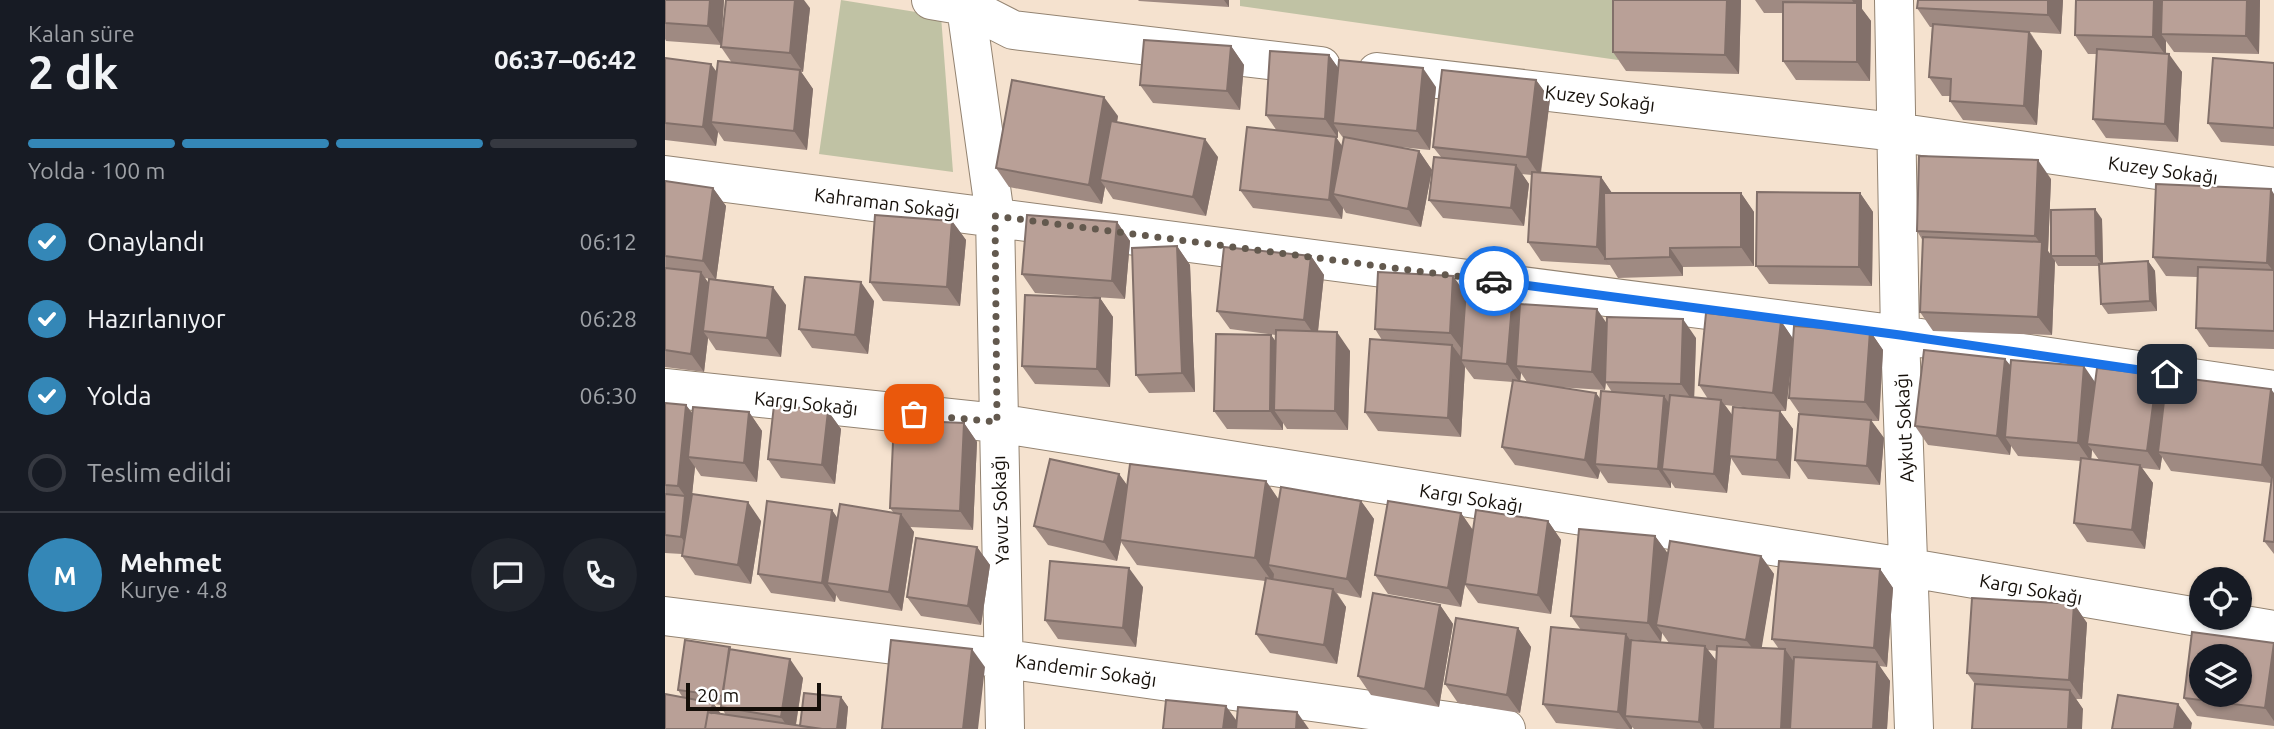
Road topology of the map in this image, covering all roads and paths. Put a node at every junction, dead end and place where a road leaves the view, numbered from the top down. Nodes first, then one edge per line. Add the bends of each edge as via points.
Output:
1 (1894, 0) edge
2 (954, 2) edge
3 (1895, 132) junction
4 (665, 175) edge
5 (2274, 187) edge
6 (995, 216) junction
7 (1900, 335) junction
8 (665, 388) edge
9 (2274, 390) edge
10 (997, 422) junction
11 (1910, 568) junction
12 (665, 616) edge
13 (2274, 630) edge
14 (1005, 659) junction
15 (1005, 729) edge
16 (1506, 729) edge
17 (1914, 729) edge

1 - 3 street, Aykut Sokağı
2 - 3 street, Kuzey Sokağı via 1013,30
2 - 6 street, Yavuz Sokağı
3 - 5 street, Kuzey Sokağı
3 - 7 street, Aykut Sokağı
4 - 6 street, Kahraman Sokağı
6 - 7 street, Kahraman Sokağı
6 - 10 street, Yavuz Sokağı
7 - 9 street, Kahraman Sokağı
7 - 11 street, Aykut Sokağı
8 - 10 street, Kargı Sokağı
10 - 11 street, Kargı Sokağı
10 - 14 street, Yavuz Sokağı
11 - 13 street, Kargı Sokağı
11 - 17 street, Aykut Sokağı
12 - 14 street, Kandemir Sokağı
14 - 15 street, Yavuz Sokağı
14 - 16 street, Kandemir Sokağı

